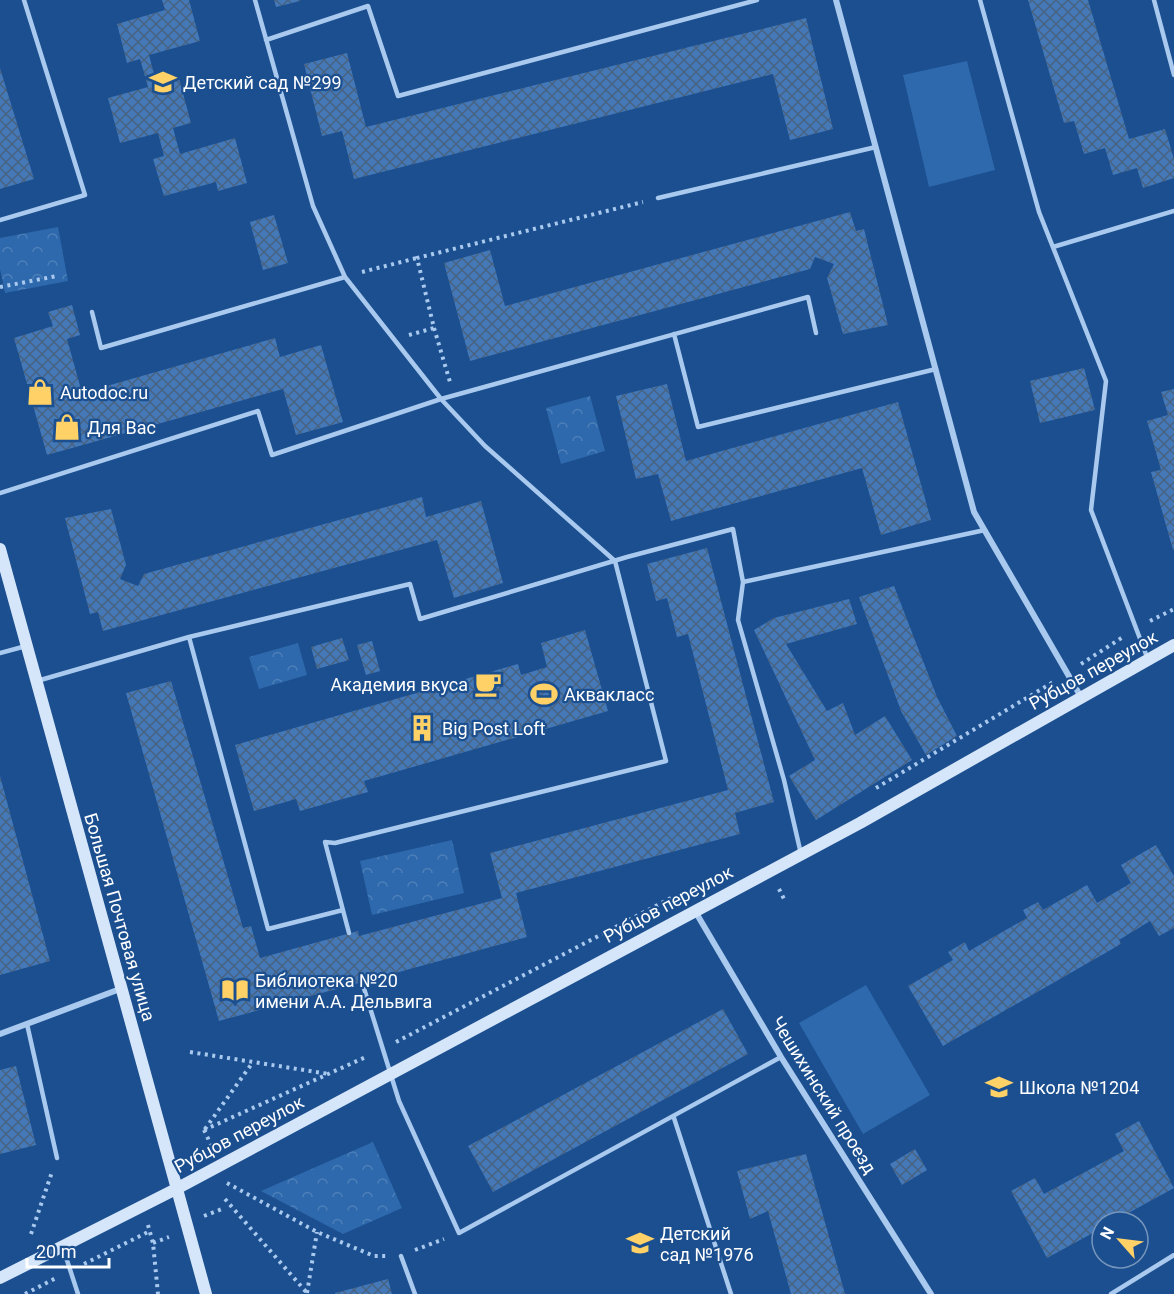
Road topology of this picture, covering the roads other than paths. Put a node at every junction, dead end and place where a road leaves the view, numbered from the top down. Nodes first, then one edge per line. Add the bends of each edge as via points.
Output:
1 (24, 0) edge
2 (255, 0) edge
3 (757, 0) edge
4 (836, 0) edge
5 (980, 0) edge
6 (1154, 0) edge
7 (266, 40) junction
8 (1174, 73) edge
9 (876, 147) junction
10 (658, 198) road end
11 (1174, 211) edge
12 (0, 220) edge
13 (1053, 247) junction
14 (345, 277) junction
15 (92, 312) dead end
16 (816, 333) dead end
17 (674, 334) junction
18 (936, 369) junction
19 (441, 399) junction
20 (0, 493) edge
21 (985, 530) junction
22 (0, 551) edge
23 (615, 561) junction
24 (743, 582) junction
25 (189, 637) junction
26 (1174, 645) edge
27 (26, 646) junction
28 (0, 653) edge
29 (1148, 660) junction
30 (36, 681) junction
31 (1081, 697) junction
32 (801, 854) junction
33 (343, 910) junction
34 (694, 911) junction
35 (349, 933) dead end
36 (362, 982) dead end
37 (120, 989) junction
38 (27, 1024) junction
39 (0, 1034) edge
40 (781, 1057) junction
41 (388, 1073) junction
42 (674, 1118) junction
43 (57, 1158) road end
44 (176, 1189) junction
45 (62, 1246) junction
46 (1174, 1255) edge
47 (401, 1256) road end
48 (0, 1278) edge
49 (78, 1294) edge
50 (206, 1294) edge
51 (415, 1294) edge
52 (731, 1294) edge
53 (931, 1294) edge
54 (1111, 1294) edge

1 - 12 lane via 85,195
2 - 7 lane
3 - 7 lane via 398,96 368,6
4 - 9 street
5 - 13 lane via 1039,212
6 - 8 lane
7 - 14 lane via 313,206
9 - 10 lane
9 - 18 street
11 - 13 lane
13 - 29 lane via 1106,381 1091,510
14 - 15 lane via 101,348
14 - 19 lane
16 - 17 lane via 808,297
17 - 18 lane via 698,427
17 - 19 lane
18 - 21 street via 974,512
19 - 20 lane via 272,455 258,411
19 - 23 lane via 485,446
21 - 24 lane
21 - 31 street
22 - 27 street, Большая Почтовая улица
23 - 24 lane via 733,529
23 - 25 lane via 420,619 410,584
23 - 33 lane via 666,762 346,841 325,842
24 - 32 lane via 738,620
25 - 30 lane
25 - 33 lane via 268,929
26 - 29 street, Рубцов переулок
27 - 28 lane
27 - 30 street, Большая Почтовая улица
29 - 31 street, Рубцов переулок
30 - 37 street, Большая Почтовая улица
31 - 32 street, Рубцов переулок
32 - 34 street, Рубцов переулок
33 - 35 lane
34 - 40 street, Чешихинский проезд
34 - 41 street, Рубцов переулок
36 - 41 lane
37 - 38 street
37 - 44 street, Большая Почтовая улица
38 - 39 street
38 - 43 lane
40 - 42 lane
40 - 53 street, Чешихинский проезд
41 - 42 lane via 459,1233
41 - 44 street, Рубцов переулок
42 - 52 lane
44 - 45 street, Рубцов переулок
44 - 50 street, Большая Почтовая улица
45 - 48 street, Рубцов переулок
45 - 49 lane
46 - 54 lane
47 - 51 lane

